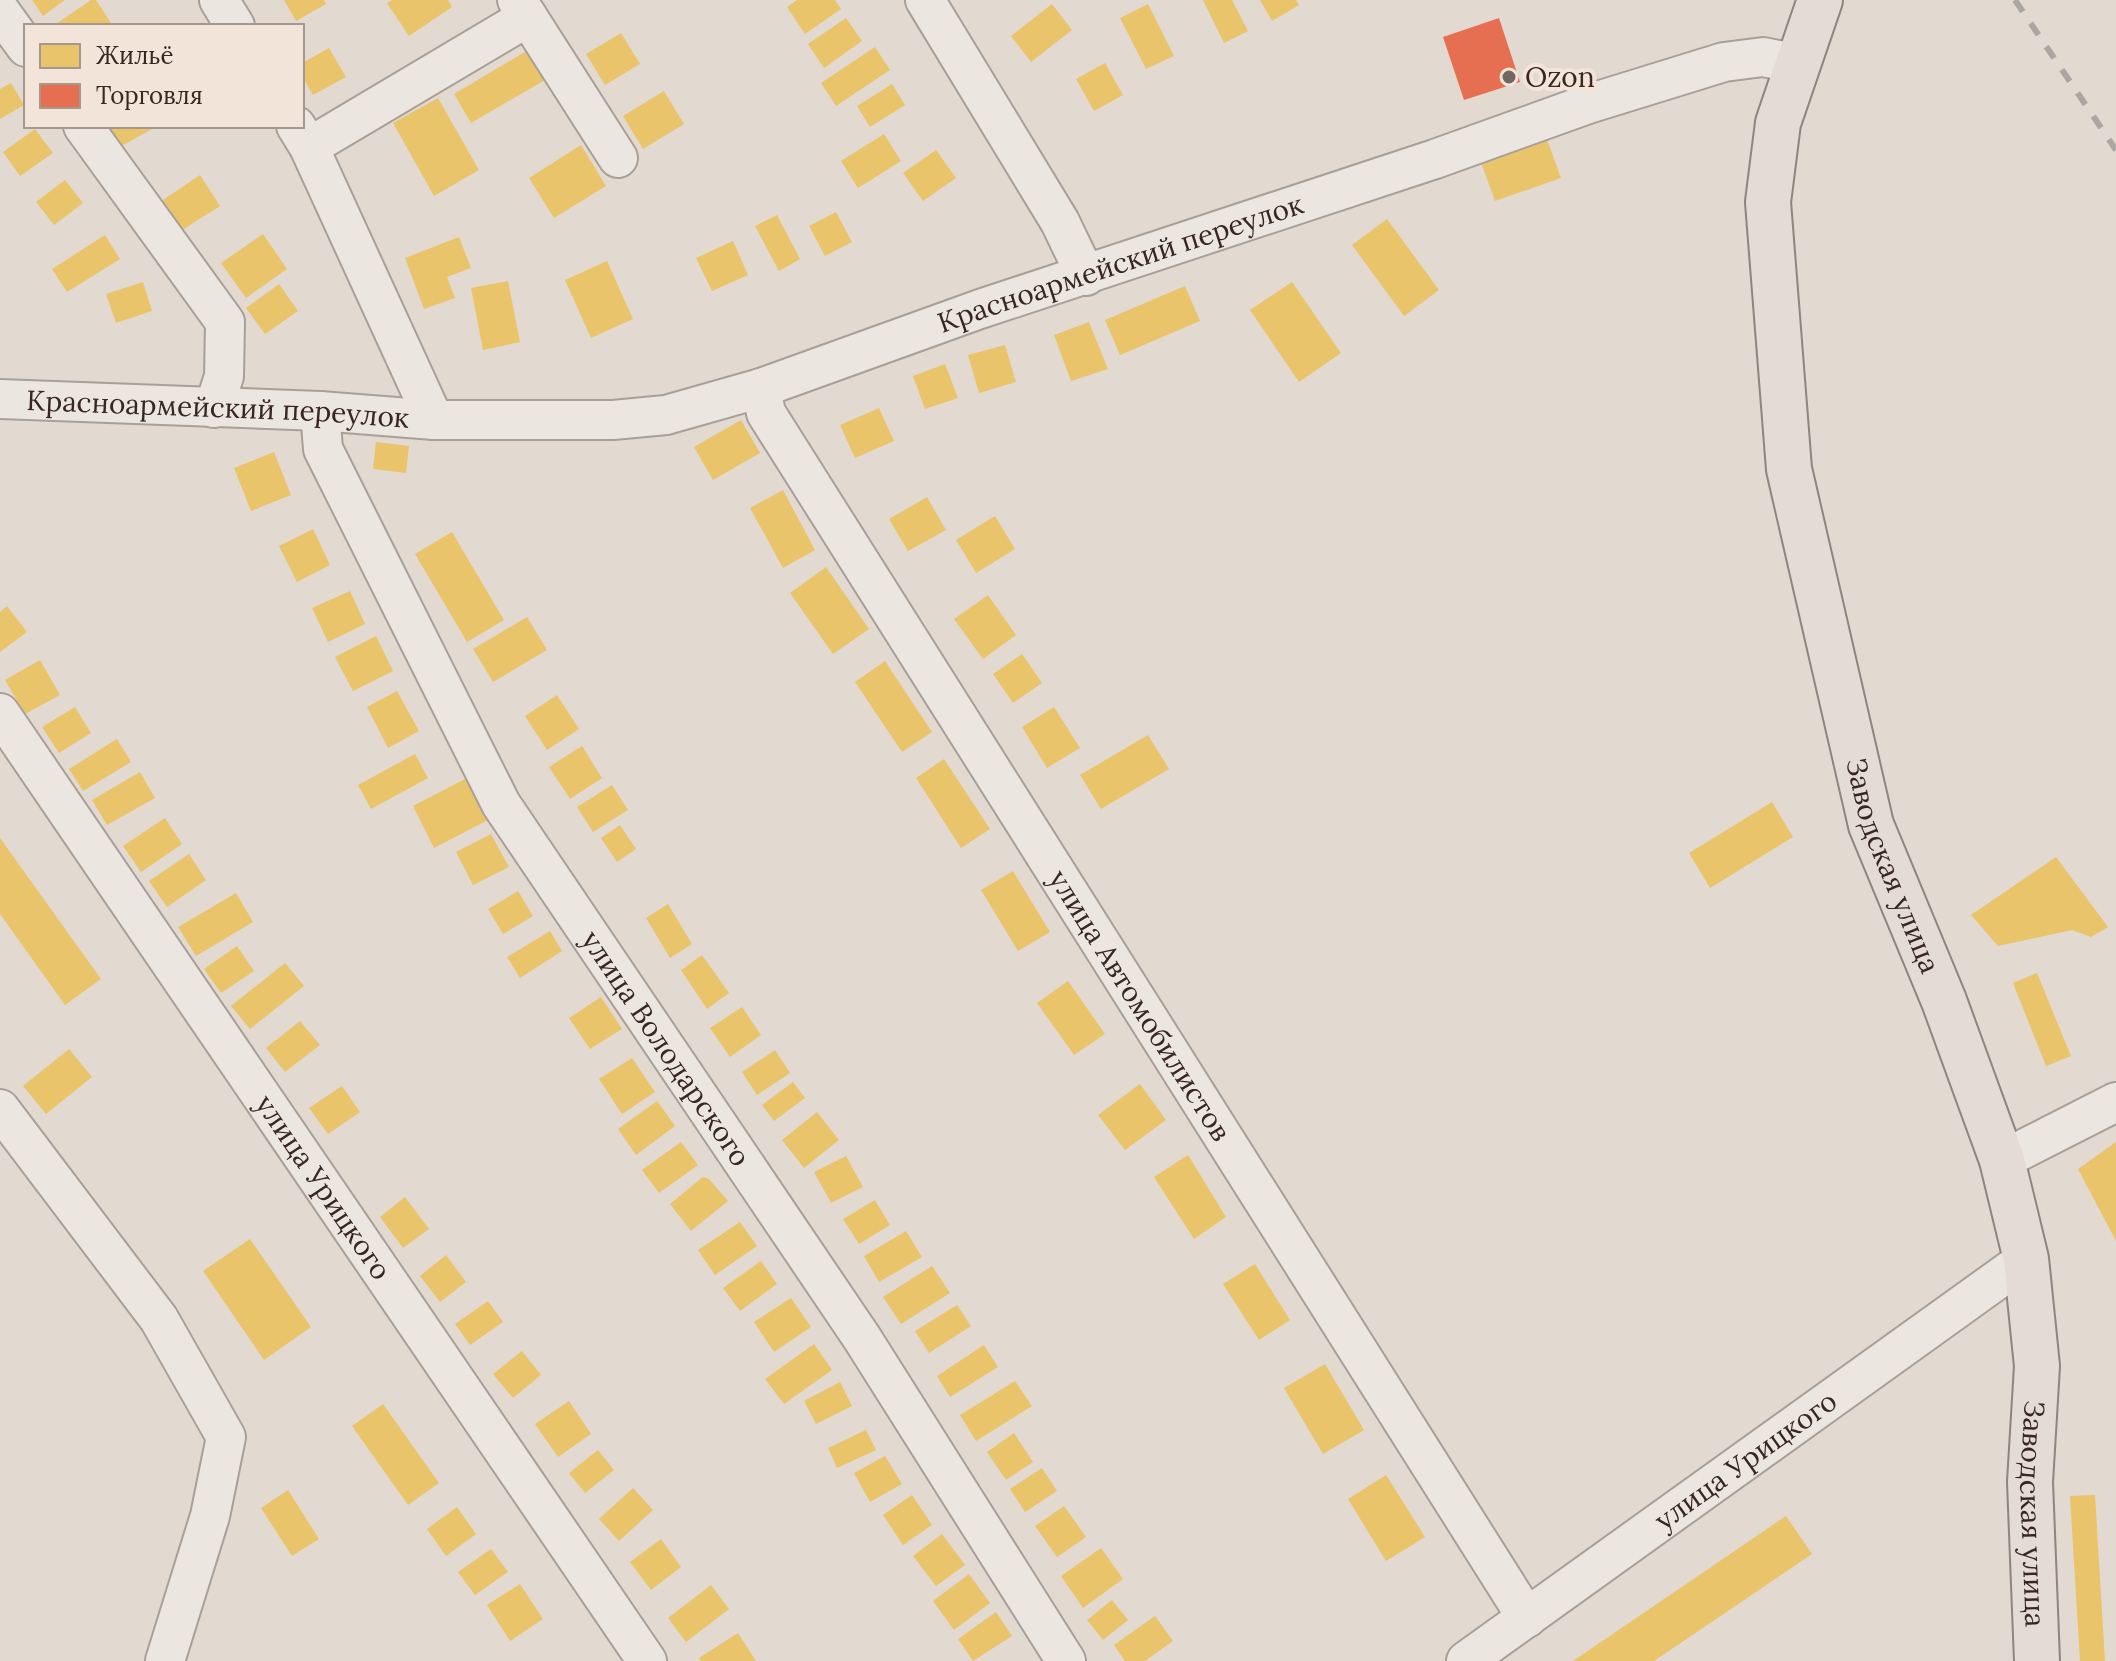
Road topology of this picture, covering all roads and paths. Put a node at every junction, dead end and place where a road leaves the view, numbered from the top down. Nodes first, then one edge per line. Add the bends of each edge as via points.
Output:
1 (219, 0) edge
2 (925, 0) edge
3 (1820, 0) edge
4 (522, 8) edge
5 (0, 11) edge
6 (234, 24) edge
7 (24, 44) edge
8 (1799, 64) junction
9 (84, 128) edge
10 (302, 136) edge
11 (618, 158) dead end
12 (1086, 276) junction
13 (761, 388) junction
14 (0, 399) edge
15 (214, 408) junction
16 (320, 411) junction
17 (434, 420) junction
18 (0, 713) edge
19 (2116, 1102) edge
20 (0, 1109) edge
21 (2002, 1160) junction
22 (2026, 1259) junction
23 (1527, 1618) junction
24 (165, 1661) edge
25 (647, 1661) edge
26 (1066, 1661) edge
27 (1466, 1661) edge
28 (2037, 1661) edge

1 - 6 street
2 - 12 street via 1060,222
3 - 8 main road, Заводская улица
4 - 10 street, Красноармейский переулок
4 - 11 street
5 - 7 street
8 - 12 street, Красноармейский переулок via 1763,57 1724,62
8 - 21 main road, Заводская улица via 1778,123 1768,202 1789,469 1871,825
9 - 15 street via 225,322 224,376
10 - 17 street, Красноармейский переулок
12 - 13 street, Красноармейский переулок
13 - 17 street, Красноармейский переулок via 666,415
13 - 23 street, улица Автомобилистов via 766,413
14 - 15 street, Красноармейский переулок
15 - 16 street, Красноармейский переулок
16 - 17 street, Красноармейский переулок
16 - 26 street, улица Володарского via 323,449 501,804 862,1338
18 - 25 street, улица Урицкого
19 - 21 street
20 - 24 street via 159,1319 226,1437 210,1516
21 - 22 main road, Заводская улица
22 - 23 street, улица Урицкого
22 - 28 main road, Заводская улица via 2037,1366 2030,1482
23 - 27 street, улица Урицкого

